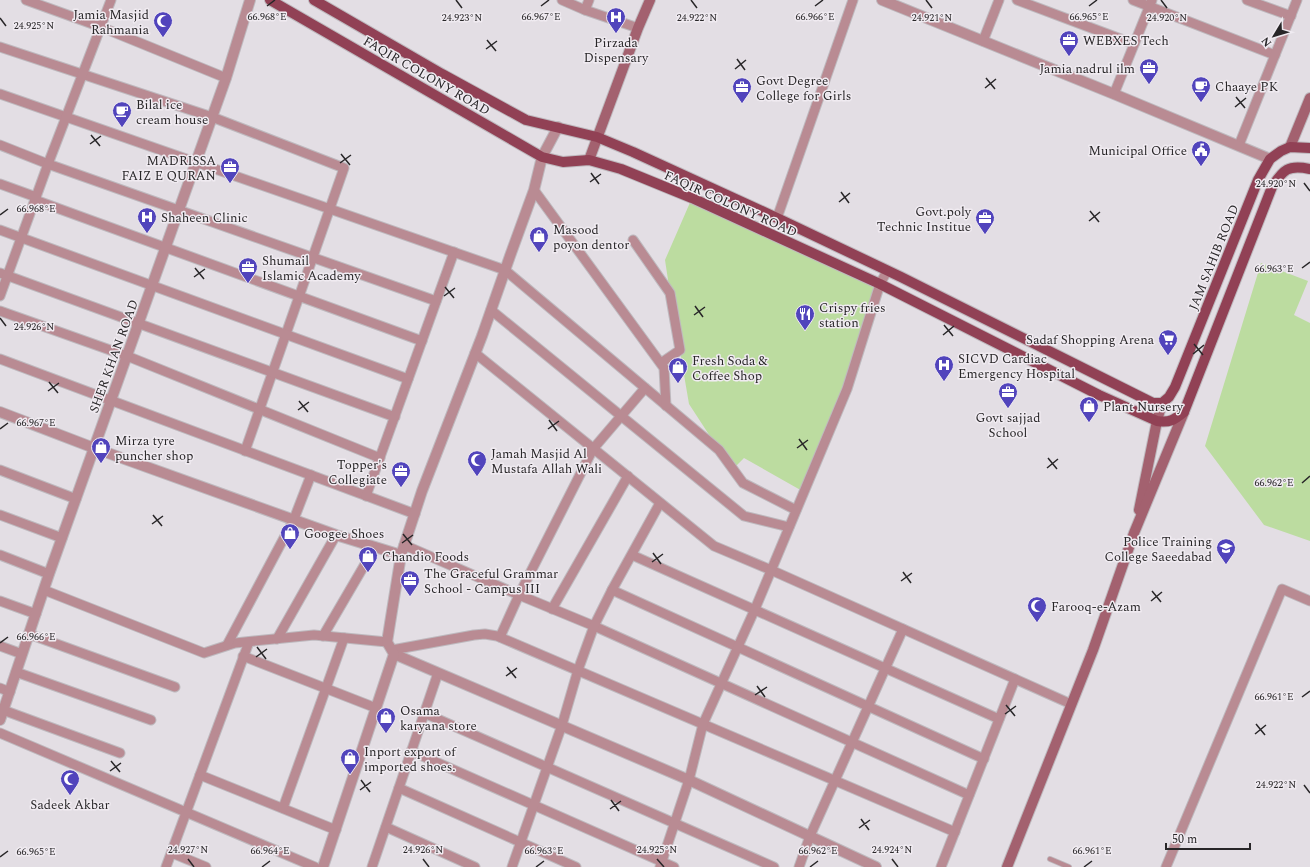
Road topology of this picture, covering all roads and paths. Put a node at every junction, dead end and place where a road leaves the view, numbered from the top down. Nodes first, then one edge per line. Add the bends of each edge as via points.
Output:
1 (26, 0) edge
2 (111, 0) edge
3 (250, 0) edge
4 (270, 0) edge
5 (314, 0) edge
6 (562, 0) edge
7 (589, 0) edge
8 (650, 0) edge
9 (853, 0) edge
10 (882, 0) edge
11 (999, 0) edge
12 (1018, 0) edge
13 (1133, 0) edge
14 (1248, 0) edge
15 (1297, 0) edge
16 (1150, 3) edge
17 (585, 10) junction
18 (1291, 16) junction
19 (101, 27) junction
20 (638, 28) junction
21 (983, 41) junction
22 (1134, 44) junction
23 (0, 47) edge
24 (1275, 55) junction
25 (82, 74) junction
26 (226, 78) junction
27 (0, 94) edge
28 (1114, 94) junction
29 (1310, 98) edge
30 (66, 116) junction
31 (212, 117) junction
32 (558, 127) junction
33 (597, 137) junction
34 (0, 144) edge
35 (1239, 145) junction
36 (1309, 146) edge
37 (1290, 147) junction
38 (542, 157) junction
39 (1270, 159) junction
40 (589, 160) junction
41 (196, 162) junction
42 (48, 164) junction
43 (1310, 169) edge
44 (0, 184) edge
45 (534, 190) junction
46 (35, 198) junction
47 (331, 209) junction
48 (179, 210) junction
49 (777, 218) junction
50 (0, 230) edge
51 (21, 238) junction
52 (633, 240) dead end
53 (165, 248) junction
54 (454, 252) junction
55 (314, 257) junction
56 (505, 270) junction
57 (887, 271) junction
58 (4, 274) edge
59 (880, 284) junction
60 (152, 286) junction
61 (0, 296) edge
62 (300, 297) junction
63 (436, 300) junction
64 (491, 310) junction
65 (0, 312) edge
66 (138, 323) junction
67 (286, 335) junction
68 (422, 341) junction
69 (476, 353) junction
70 (127, 356) junction
71 (0, 359) edge
72 (661, 363) junction
73 (273, 372) junction
74 (408, 379) junction
75 (645, 388) junction
76 (111, 401) junction
77 (1162, 403) junction
78 (666, 406) junction
79 (260, 410) junction
80 (0, 412) edge
81 (1184, 412) junction
82 (394, 416) junction
83 (621, 416) junction
84 (1157, 421) junction
85 (94, 448) junction
86 (593, 449) junction
87 (245, 451) junction
88 (380, 458) junction
89 (0, 470) edge
90 (311, 475) junction
91 (628, 476) junction
92 (366, 496) junction
93 (76, 499) junction
94 (660, 503) junction
95 (796, 510) junction
96 (415, 514) junction
97 (0, 515) edge
98 (294, 519) junction
99 (789, 527) junction
100 (1134, 533) junction
101 (336, 534) junction
102 (62, 538) junction
103 (404, 545) junction
104 (375, 547) junction
105 (0, 555) edge
106 (401, 555) junction
107 (632, 555) junction
108 (771, 570) junction
109 (49, 574) junction
110 (44, 590) junction
111 (612, 590) junction
112 (519, 595) junction
113 (0, 601) edge
114 (1310, 601) edge
115 (552, 608) junction
116 (755, 609) junction
117 (36, 614) junction
118 (594, 626) junction
119 (903, 629) junction
120 (29, 634) junction
121 (323, 636) junction
122 (500, 637) junction
123 (344, 638) junction
124 (277, 639) junction
125 (249, 642) junction
126 (227, 645) junction
127 (0, 646) edge
128 (738, 647) junction
129 (391, 648) junction
130 (22, 654) junction
131 (243, 656) junction
132 (886, 668) junction
133 (578, 670) junction
134 (16, 672) junction
135 (438, 673) junction
136 (1015, 679) junction
137 (722, 682) junction
138 (175, 687) dead end
139 (326, 688) junction
140 (5, 690) edge
141 (1071, 704) junction
142 (868, 706) junction
143 (376, 708) junction
144 (424, 713) junction
145 (2, 715) edge
146 (999, 719) junction
147 (151, 720) dead end
148 (703, 724) junction
149 (562, 725) junction
150 (0, 733) edge
151 (853, 742) junction
152 (411, 751) junction
153 (120, 753) dead end
154 (984, 759) junction
155 (547, 767) junction
156 (200, 775) junction
157 (689, 780) junction
158 (835, 781) junction
159 (399, 788) junction
160 (970, 795) junction
161 (534, 805) junction
162 (283, 808) junction
163 (186, 812) junction
164 (675, 823) junction
165 (386, 827) junction
166 (336, 830) junction
167 (955, 832) junction
168 (810, 836) junction
169 (520, 842) junction
170 (172, 852) junction
171 (1050, 859) dead end
172 (661, 864) edge
173 (166, 867) edge
174 (206, 867) edge
175 (315, 867) edge
176 (323, 867) edge
177 (372, 867) edge
178 (475, 867) edge
179 (512, 867) edge
180 (576, 867) edge
181 (674, 867) edge
182 (774, 867) edge
183 (799, 867) edge
184 (876, 867) edge
185 (941, 867) edge
186 (1007, 867) edge
187 (1069, 867) edge
188 (1166, 867) edge

1 - 19 street
2 - 19 street
3 - 26 street, SHER KHAN ROAD
4 - 38 main road, FAQIR COLONY ROAD
5 - 32 main road, FAQIR COLONY ROAD via 526,120
6 - 17 street
7 - 17 street
8 - 20 main road
9 - 49 street
10 - 21 street
11 - 21 street
12 - 22 street
13 - 16 street
14 - 18 street
15 - 18 street
16 - 22 street
16 - 24 street
17 - 20 street
18 - 24 street
19 - 25 street
19 - 26 street
20 - 33 main road
21 - 28 street
22 - 28 street
23 - 25 street
24 - 35 street
25 - 30 street
25 - 31 street
26 - 31 street, SHER KHAN ROAD
27 - 30 street
28 - 35 street
29 - 37 main road
30 - 41 street
30 - 42 street
31 - 41 street, SHER KHAN ROAD
31 - 47 street via 344,168
32 - 33 main road, FAQIR COLONY ROAD
32 - 38 street
33 - 40 main road
33 - 49 main road, FAQIR COLONY ROAD
34 - 42 street
35 - 39 street
36 - 37 main road
37 - 39 main road, JAM SAHIB ROAD
38 - 40 main road, FAQIR COLONY ROAD via 563,162
38 - 45 street
39 - 77 main road, JAM SAHIB ROAD via 1258,180 1178,380 1169,397
40 - 59 main road, FAQIR COLONY ROAD via 621,168 692,198
41 - 47 street
41 - 48 street, SHER KHAN ROAD
42 - 46 street
42 - 48 street
43 - 81 main road via 1297,166 1288,169 1279,176 1272,187
44 - 46 street
45 - 56 street
45 - 72 street
46 - 51 street
46 - 53 street
47 - 54 street
47 - 55 street
48 - 53 street, SHER KHAN ROAD
48 - 55 street
49 - 57 main road, FAQIR COLONY ROAD
50 - 51 street
51 - 58 street
51 - 60 street
52 - 72 street via 670,293 680,350
53 - 60 street, SHER KHAN ROAD
53 - 62 street
54 - 56 street
54 - 63 street
55 - 62 street
55 - 63 street
56 - 64 street
56 - 75 street
57 - 59 street
57 - 77 main road, FAQIR COLONY ROAD via 1144,399
58 - 61 street
58 - 66 street
59 - 84 main road, FAQIR COLONY ROAD via 1099,395
59 - 95 street via 846,389
60 - 66 street, SHER KHAN ROAD
60 - 67 street
62 - 67 street
62 - 68 street
63 - 68 street
64 - 69 street
64 - 83 street
65 - 70 street
66 - 70 street, SHER KHAN ROAD
66 - 73 street
67 - 73 street
67 - 74 street
68 - 74 street
69 - 86 street
69 - 96 street
70 - 76 street, SHER KHAN ROAD
70 - 79 street
71 - 76 street
72 - 78 street via 664,368
73 - 79 street
73 - 82 street
74 - 82 street
75 - 78 street
75 - 83 street
76 - 85 street, SHER KHAN ROAD
76 - 87 street
77 - 84 main road
78 - 95 street via 719,450 743,483
79 - 87 street
79 - 88 street
80 - 85 street
81 - 84 main road via 1173,420
81 - 100 main road
82 - 88 street
83 - 86 street
83 - 99 street via 744,516
84 - 100 main road
85 - 93 street, SHER KHAN ROAD
85 - 98 street
86 - 91 street
86 - 112 street
87 - 90 street
88 - 92 street
89 - 93 street
90 - 92 street
90 - 98 street
91 - 94 street
91 - 115 street
92 - 96 street
93 - 102 street, SHER KHAN ROAD
94 - 107 street
94 - 108 street via 714,546
95 - 99 street
96 - 103 street
97 - 102 street
98 - 101 street
98 - 126 street
99 - 108 street
100 - 141 main road
101 - 104 street
101 - 124 street
102 - 109 street, SHER KHAN ROAD
103 - 106 street
103 - 112 street
104 - 106 street
104 - 121 street
105 - 109 street
106 - 129 street
107 - 111 street
107 - 116 street
108 - 116 street
108 - 119 street
109 - 110 street, SHER KHAN ROAD
110 - 117 street, SHER KHAN ROAD
110 - 126 street via 204,653
111 - 118 street
111 - 128 street
112 - 115 street
112 - 122 street
113 - 117 street
114 - 188 street via 1282,589
115 - 118 street
116 - 128 street
116 - 132 street
117 - 120 street, SHER KHAN ROAD
118 - 133 street
118 - 137 street
119 - 132 street
119 - 136 street
120 - 130 street, SHER KHAN ROAD
120 - 138 street
121 - 123 street
121 - 124 street
122 - 129 street via 474,635
122 - 133 street
123 - 129 street
123 - 139 street
124 - 125 street
125 - 126 street
125 - 131 street
127 - 130 street
128 - 137 street
128 - 142 street
129 - 135 street
129 - 143 street
130 - 134 street, SHER KHAN ROAD
131 - 139 street
131 - 156 street
132 - 142 street
132 - 146 street
133 - 148 street
133 - 149 street
134 - 140 street, SHER KHAN ROAD
134 - 147 street
135 - 144 street
135 - 149 street
136 - 141 street
136 - 146 street
137 - 148 street
137 - 151 street
139 - 143 street
139 - 162 street
140 - 145 street, SHER KHAN ROAD
141 - 186 main road
142 - 151 street
142 - 154 street
143 - 166 street
144 - 152 street
144 - 155 street
145 - 153 street
146 - 154 street
148 - 157 street
148 - 158 street
149 - 155 street
149 - 157 street
150 - 163 street
151 - 158 street
151 - 160 street
152 - 159 street
152 - 161 street
154 - 160 street
155 - 161 street
155 - 164 street
156 - 162 street
156 - 163 street
157 - 164 street
157 - 168 street
158 - 167 street
158 - 168 street
159 - 165 street
159 - 169 street
160 - 167 street
161 - 169 street
161 - 172 street
162 - 166 street
163 - 170 street
163 - 175 street
164 - 172 street
164 - 182 street
165 - 177 street
165 - 178 street
166 - 176 street
167 - 185 street
168 - 183 street
168 - 184 street
169 - 179 street
169 - 180 street
170 - 173 street
170 - 174 street
171 - 187 lane
172 - 181 street

